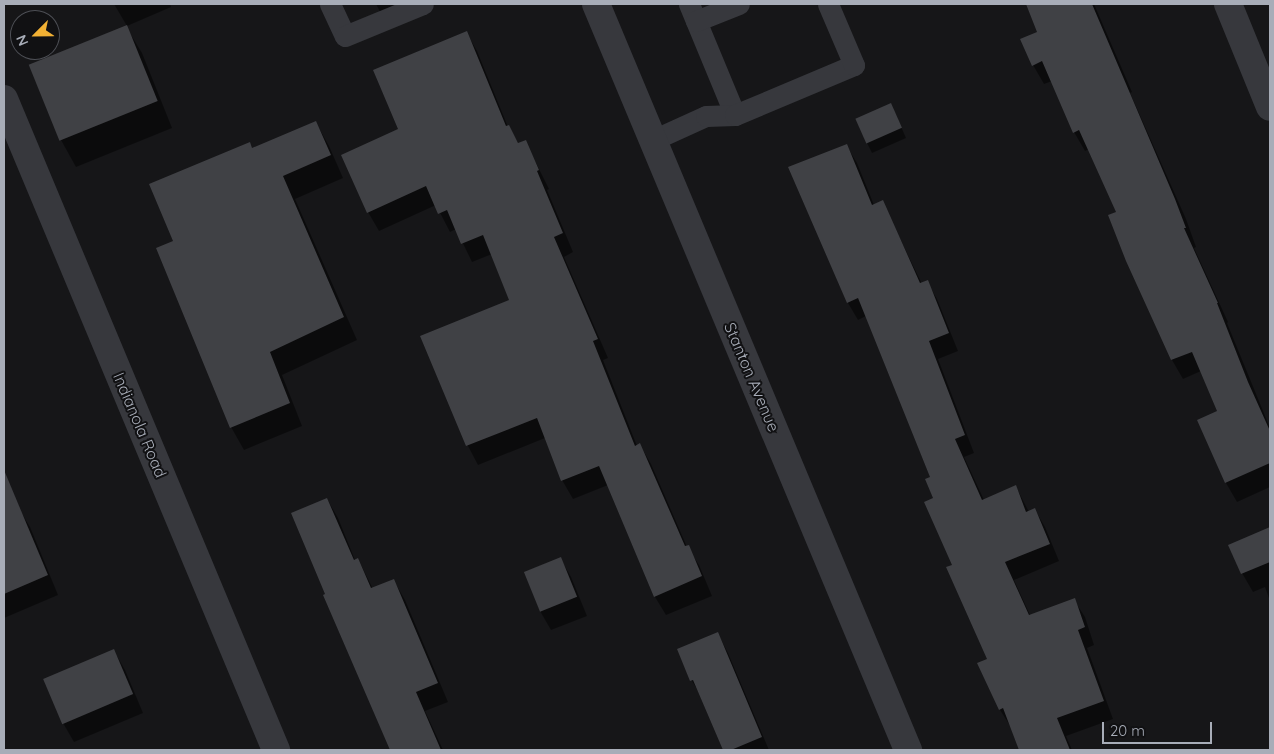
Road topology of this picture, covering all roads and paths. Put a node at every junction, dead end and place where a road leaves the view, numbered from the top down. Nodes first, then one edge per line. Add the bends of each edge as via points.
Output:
1 (330, 4) edge
2 (423, 4) edge
3 (596, 4) edge
4 (739, 4) edge
5 (828, 4) edge
6 (1228, 4) edge
7 (693, 12) edge
8 (4, 99) edge
9 (1270, 107) edge
10 (735, 115) junction
11 (653, 140) junction
12 (276, 750) edge
13 (908, 750) edge

1 - 2 lane via 344,36
3 - 11 street, Stanton Avenue
4 - 7 lane
5 - 10 lane via 854,64
6 - 9 street
7 - 10 lane
8 - 12 street, Indianola Road
10 - 11 lane via 706,116
11 - 13 street, Stanton Avenue

